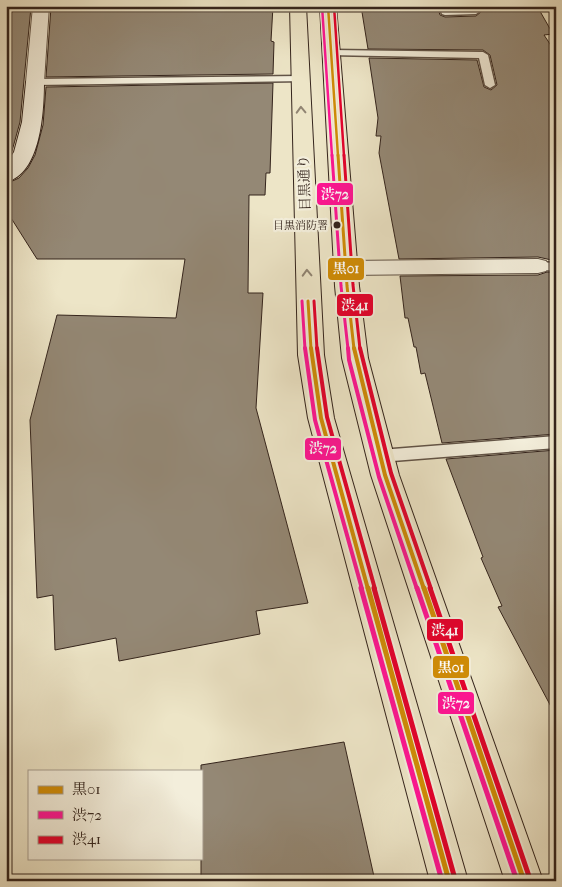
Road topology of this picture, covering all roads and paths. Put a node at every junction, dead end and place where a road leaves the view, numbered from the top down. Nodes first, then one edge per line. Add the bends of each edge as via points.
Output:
1 (41, 6) edge
2 (298, 6) edge
3 (328, 6) edge
4 (443, 6) edge
5 (476, 11) dead end
6 (332, 53) junction
7 (301, 79) junction
8 (35, 82) junction
9 (490, 85) dead end
10 (6, 176) edge
11 (547, 267) edge
12 (346, 268) junction
13 (556, 442) edge
14 (380, 456) junction
15 (449, 881) edge
16 (524, 881) edge

1 - 8 street
2 - 7 main road, 目黒通り
3 - 6 main road
4 - 5 lane via 445,12
6 - 9 lane via 482,55
6 - 12 main road
7 - 8 lane
15 -> 7 main road, 目黒通り via 321,418 311,355
8 - 10 street via 35,103 29,132 19,162
11 - 12 street
12 - 14 main road via 355,358
13 - 14 lane
14 - 16 main road

